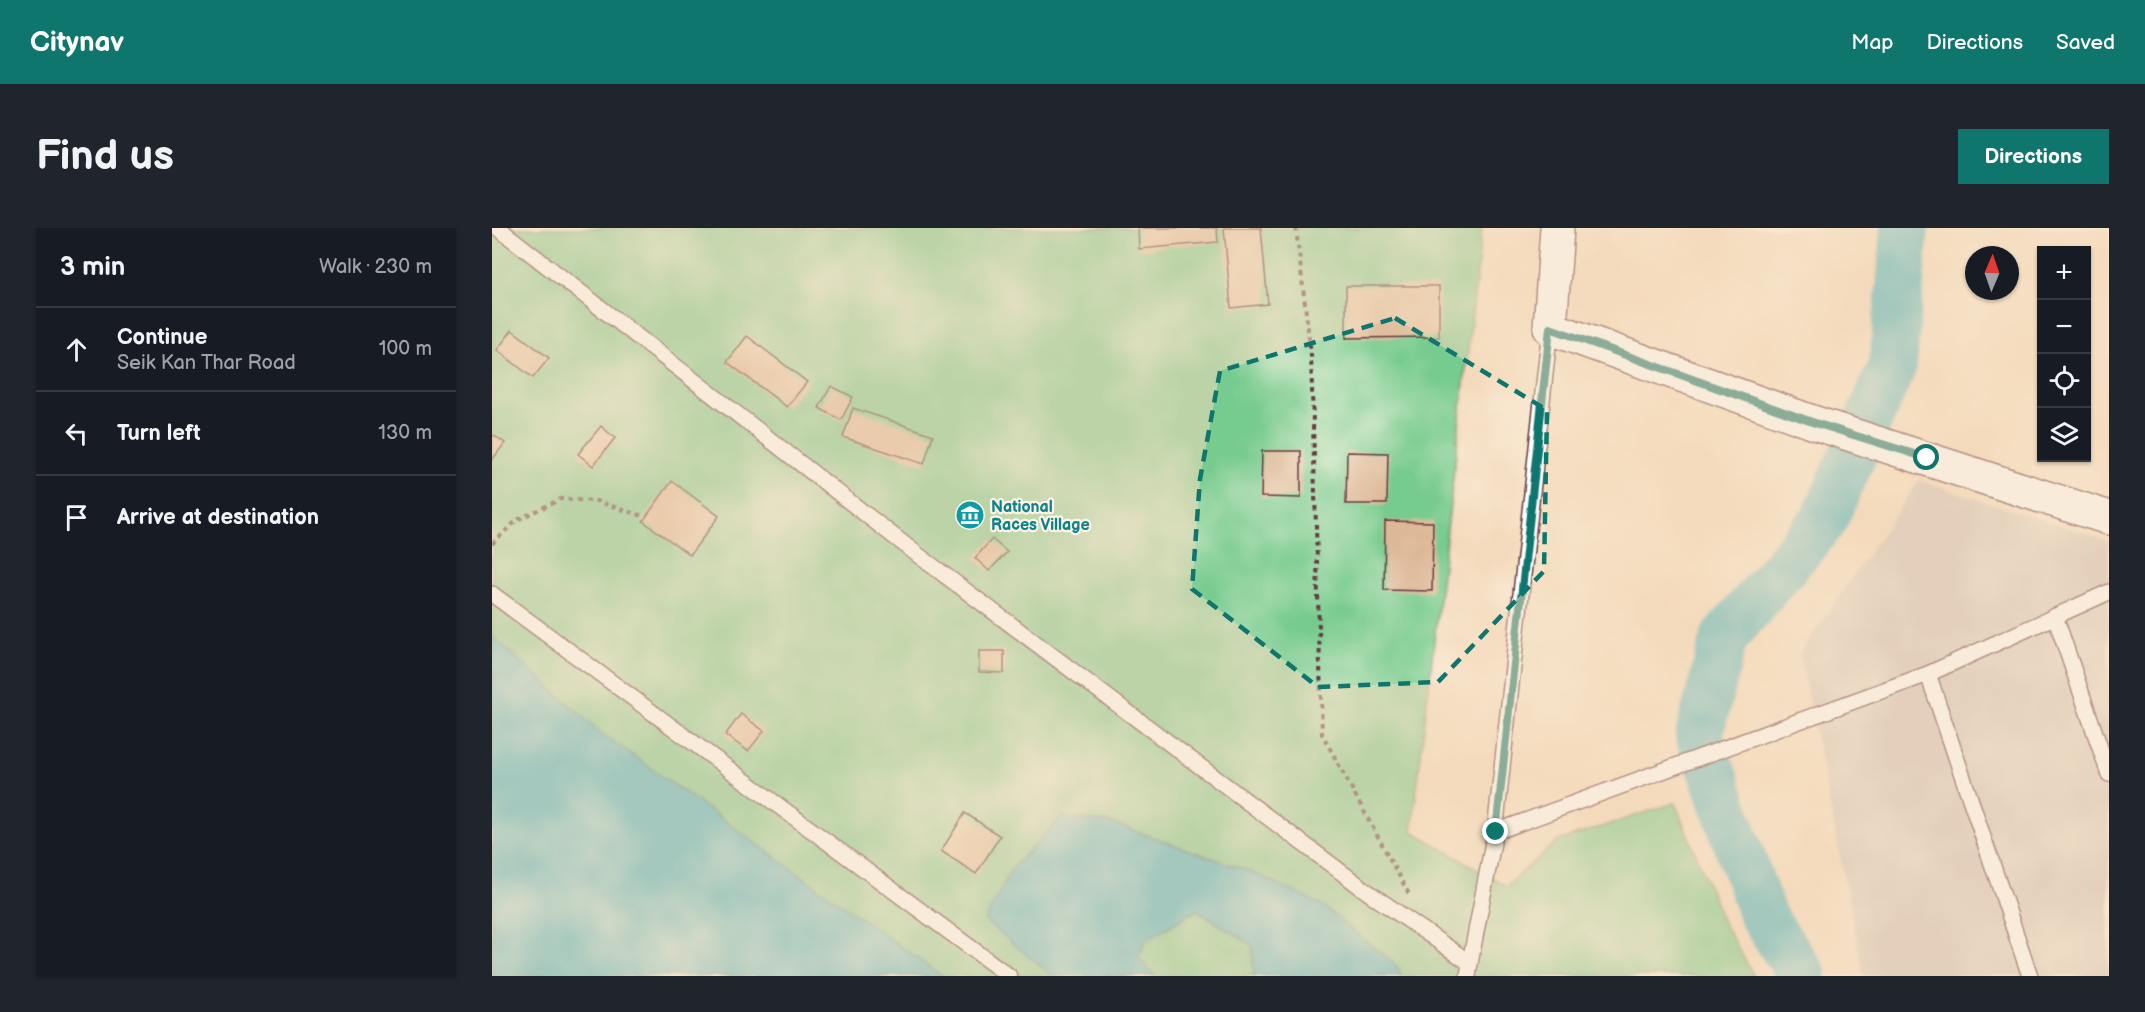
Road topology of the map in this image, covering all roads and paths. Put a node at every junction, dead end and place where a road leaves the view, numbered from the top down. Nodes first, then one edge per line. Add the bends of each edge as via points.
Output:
1 (498, 228) edge
2 (1296, 228) edge
3 (1557, 228) edge
4 (1550, 328) junction
5 (643, 516) dead end
6 (2109, 518) edge
7 (492, 544) edge
8 (2109, 592) edge
9 (492, 594) edge
10 (2055, 616) junction
11 (1928, 674) junction
12 (2109, 774) edge
13 (1496, 832) junction
14 (1411, 897) dead end
15 (1469, 970) edge
16 (1009, 976) edge
17 (2030, 976) edge

1 - 15 lane via 927,563
2 - 14 path via 1311,355 1322,734
3 - 4 street
4 - 6 street via 1815,423
4 - 13 lane
5 - 7 path via 596,501 561,499 518,520
8 - 10 lane
9 - 16 lane
10 - 11 lane
10 - 12 lane
11 - 13 lane
11 - 17 lane
13 - 15 lane

